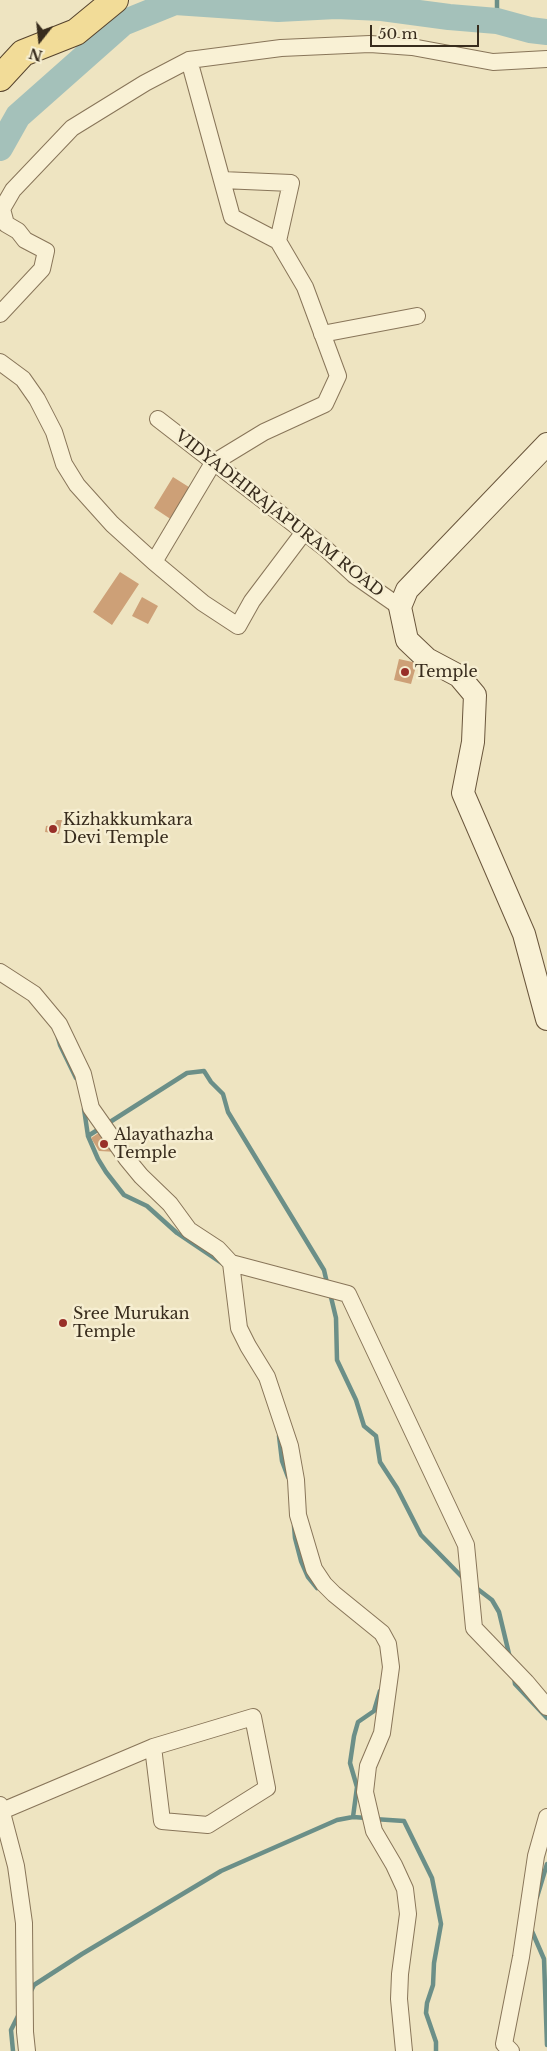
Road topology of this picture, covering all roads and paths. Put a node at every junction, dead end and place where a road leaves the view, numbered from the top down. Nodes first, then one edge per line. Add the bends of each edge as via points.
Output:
1 (115, 0) edge
2 (547, 59) edge
3 (189, 60) junction
4 (0, 78) edge
5 (222, 180) junction
6 (278, 241) junction
7 (0, 314) edge
8 (417, 316) dead end
9 (322, 334) junction
10 (0, 362) edge
11 (158, 420) dead end
12 (547, 444) edge
13 (213, 463) junction
14 (304, 532) junction
15 (154, 562) junction
16 (400, 607) junction
17 (0, 972) edge
18 (547, 1020) edge
19 (231, 1263) junction
20 (547, 1707) edge
21 (153, 1746) junction
22 (1, 1808) edge
23 (547, 1817) edge
24 (27, 2051) edge
25 (404, 2051) edge
26 (510, 2051) edge

1 - 4 main road via 76,32 23,53
2 - 3 street via 493,62 412,47 370,44 281,48
3 - 5 street
3 - 7 street via 72,128 12,190 2,209 6,224 25,240 46,251 42,269
5 - 6 street via 232,217
5 - 6 street via 291,183
6 - 9 street via 306,287
8 - 9 street
9 - 13 street via 338,376 325,404 264,432
10 - 15 street via 23,379 38,399 54,432 64,464 77,485 112,524
11 - 13 street, VIDYADHIRAJAPURAM ROAD
12 - 16 main road via 407,590
13 - 14 street, VIDYADHIRAJAPURAM ROAD
13 - 15 street
14 - 15 street via 252,601 238,626 203,603
14 - 16 street, VIDYADHIRAJAPURAM ROAD via 354,575
16 - 18 main road via 408,640 427,659 459,676 475,695 473,742 463,793 524,934
17 - 19 street via 34,994 59,1024 84,1074 89,1104 141,1176 170,1204 189,1230 218,1249
19 - 20 street via 348,1294 466,1545 474,1628
19 - 25 street via 240,1328 267,1377 290,1446 298,1515 314,1569 334,1594 382,1633 388,1644 391,1666 382,1733 368,1766 366,1792 378,1840 405,1890 408,1914 399,1999
21 - 21 street via 252,1717 267,1788 208,1825 162,1821
21 - 22 street
22 - 24 street via 24,1923
23 - 26 street via 536,1856 504,2044

